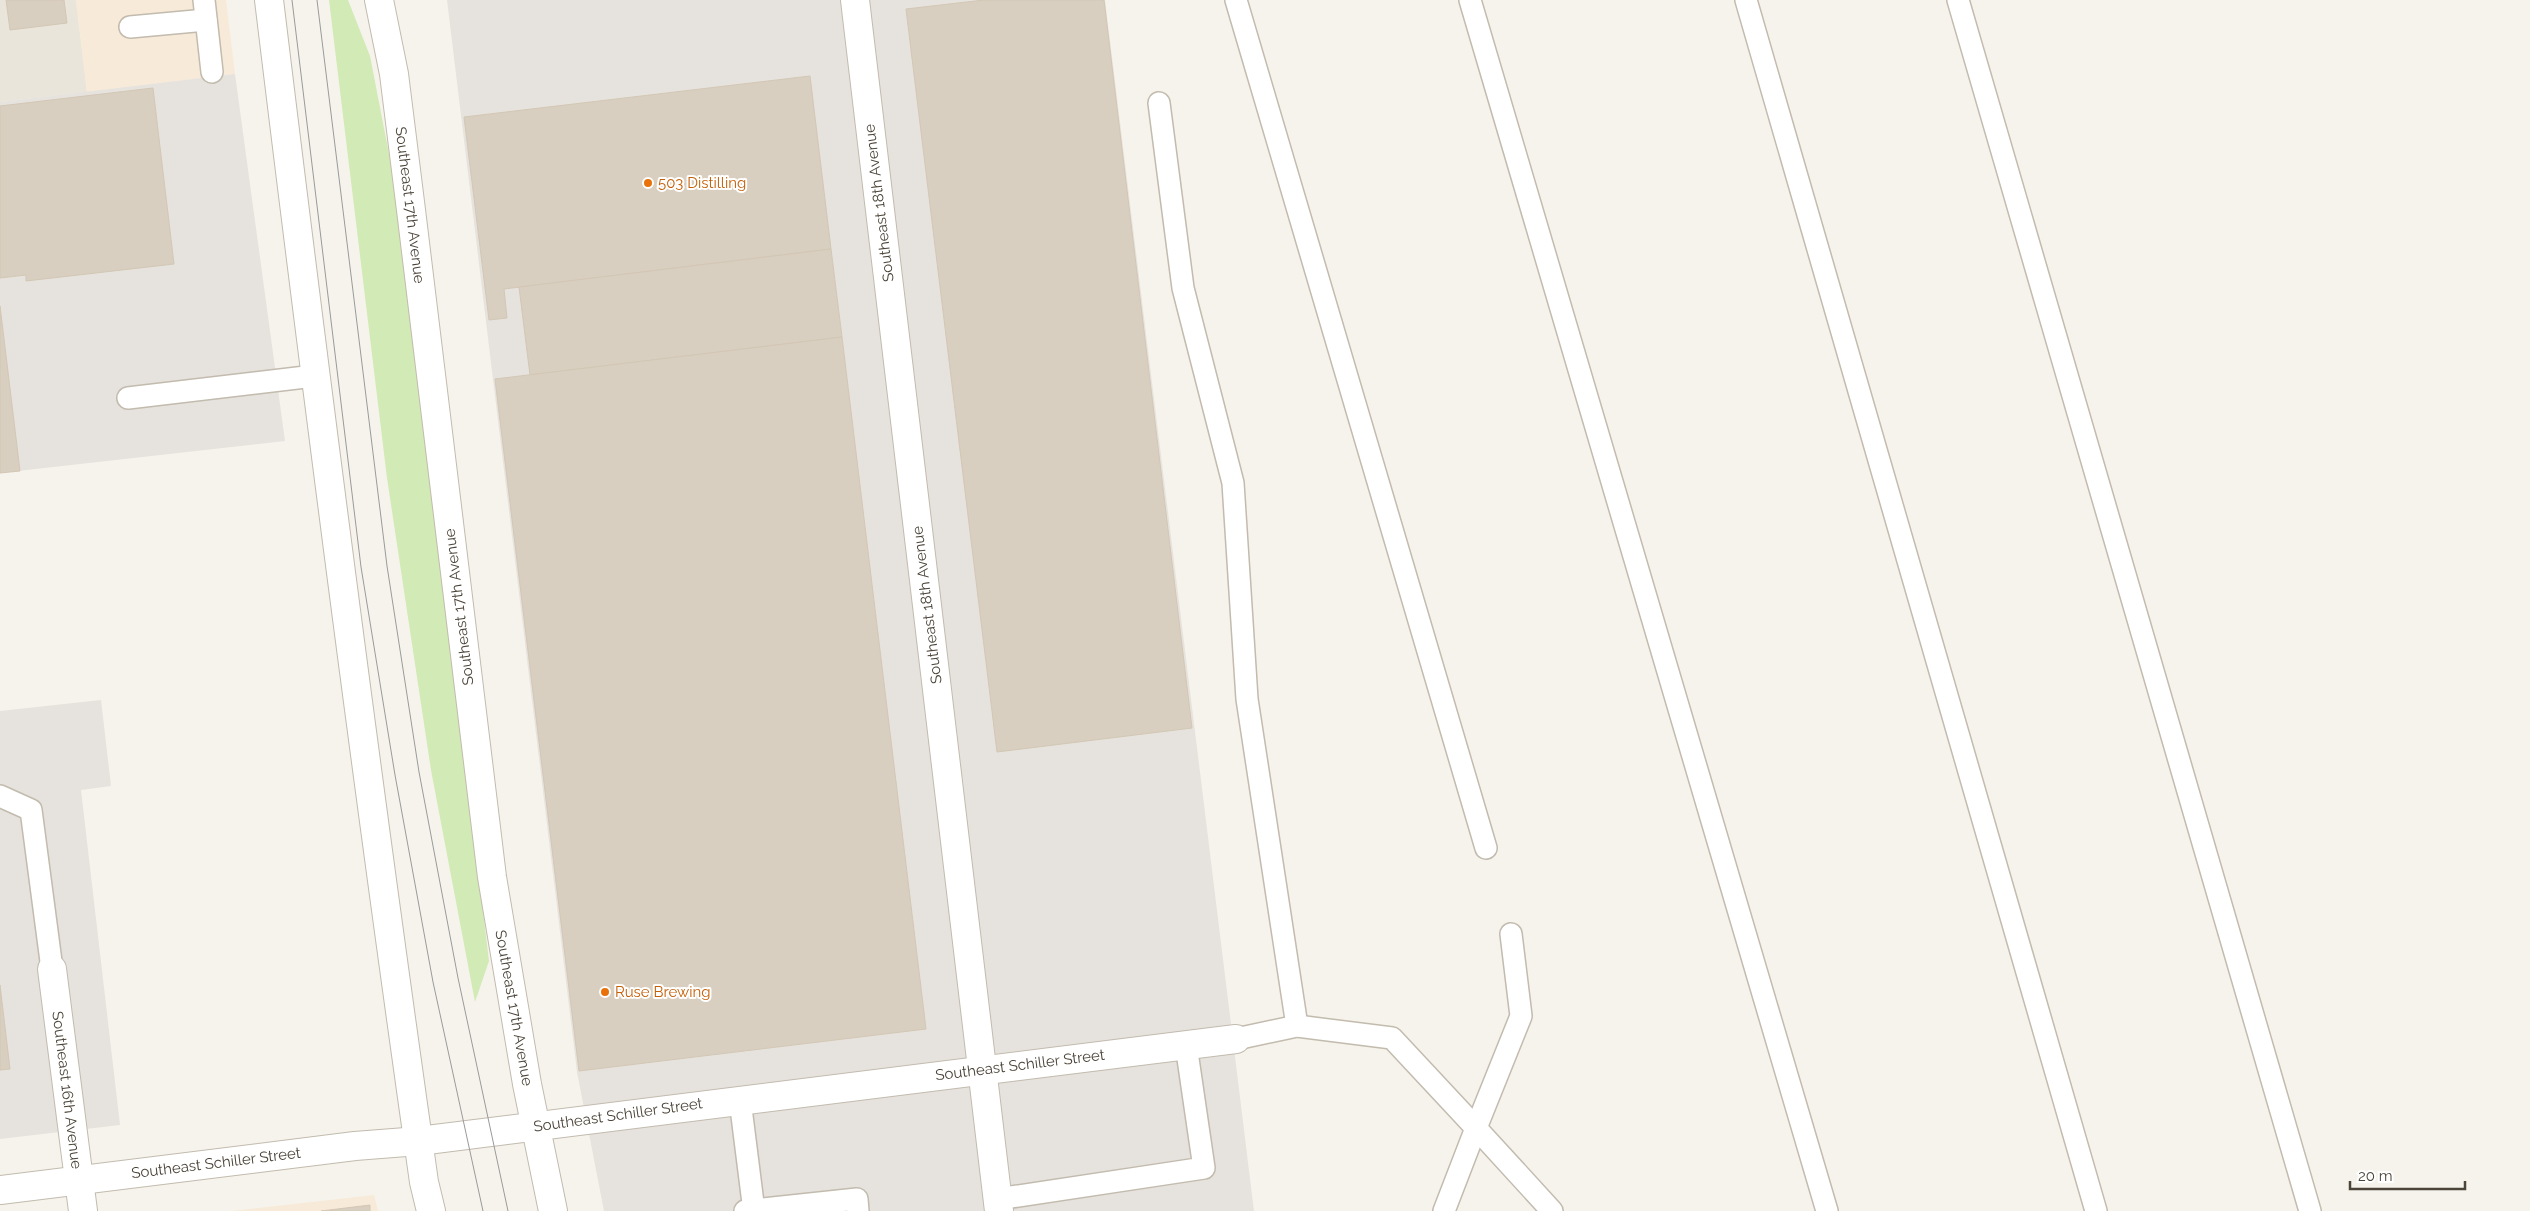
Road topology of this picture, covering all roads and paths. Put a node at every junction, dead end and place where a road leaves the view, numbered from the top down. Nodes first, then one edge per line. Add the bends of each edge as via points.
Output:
1 (269, 0) edge
2 (379, 0) edge
3 (855, 0) edge
4 (1236, 0) edge
5 (1470, 0) edge
6 (1746, 0) edge
7 (1958, 0) edge
8 (205, 10) edge
9 (130, 27) dead end
10 (212, 72) dead end
11 (1159, 103) dead end
12 (314, 376) junction
13 (128, 398) dead end
14 (0, 796) edge
15 (1486, 848) dead end
16 (1511, 934) dead end
17 (52, 969) joint
18 (1297, 1026) junction
19 (1236, 1039) joint
20 (1186, 1045) junction
21 (982, 1070) junction
22 (740, 1100) junction
23 (535, 1126) junction
24 (1476, 1128) junction
25 (419, 1141) junction
26 (79, 1180) junction
27 (0, 1190) edge
28 (998, 1205) edge
29 (83, 1211) edge
30 (431, 1211) edge
31 (553, 1211) edge
32 (751, 1211) edge
33 (858, 1211) edge
34 (1444, 1211) edge
35 (1552, 1211) edge
36 (1827, 1211) edge
37 (2096, 1211) edge
38 (2310, 1211) edge

1 - 12 street
2 - 23 street, Southeast 17th Avenue via 394,74 492,877
3 - 21 street, Southeast 18th Avenue
4 - 15 lane
5 - 36 lane
6 - 37 lane
7 - 38 lane
8 - 9 lane
8 - 10 lane
11 - 18 lane via 1183,288 1233,483 1247,699
12 - 13 lane
12 - 25 street
14 - 17 lane via 31,810
16 - 24 lane via 1521,1016
17 - 26 street, Southeast 16th Avenue
18 - 19 lane
18 - 24 lane via 1392,1038
19 - 20 street, Southeast Schiller Street
20 - 21 street, Southeast Schiller Street
20 - 28 lane via 1204,1168
21 - 22 street, Southeast Schiller Street
21 - 28 street, Southeast 18th Avenue
22 - 23 street, Southeast Schiller Street
22 - 32 lane
23 - 25 street, Southeast Schiller Street
23 - 31 street, Southeast 17th Avenue
24 - 34 lane
24 - 35 lane
25 - 26 street, Southeast Schiller Street
25 - 30 street
26 - 27 street, Southeast Schiller Street
26 - 29 street, Southeast 16th Avenue
32 - 33 lane via 857,1199

